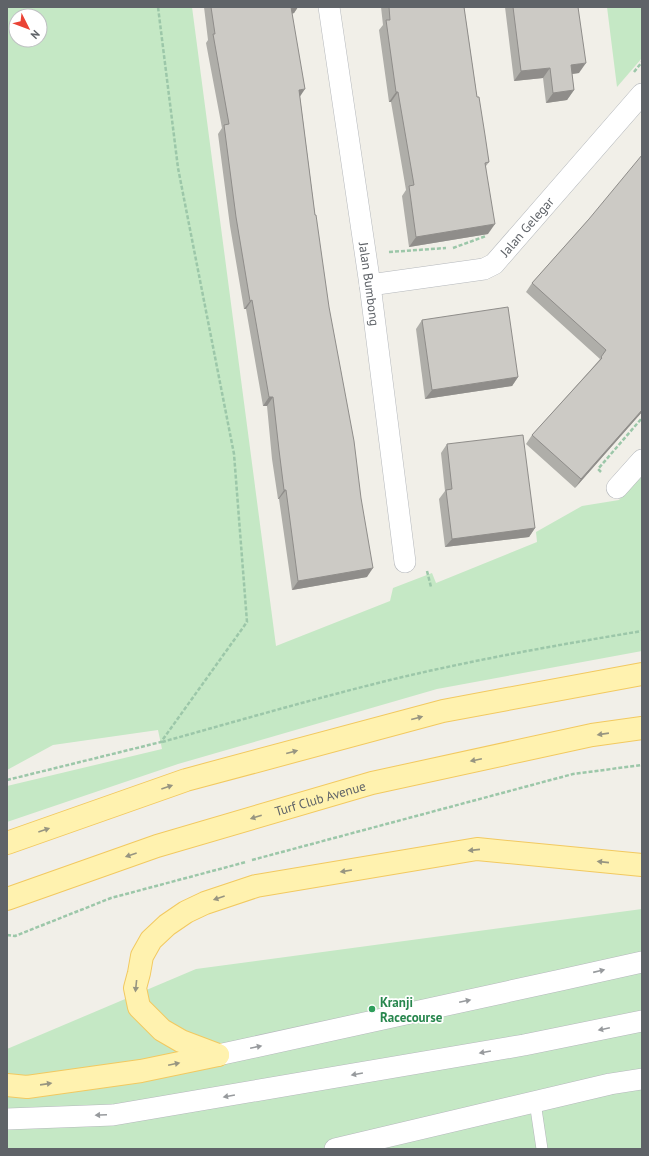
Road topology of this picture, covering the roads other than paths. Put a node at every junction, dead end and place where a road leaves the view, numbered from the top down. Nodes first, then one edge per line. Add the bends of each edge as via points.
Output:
1 (329, 7) edge
2 (642, 94) edge
3 (370, 285) junction
4 (642, 460) edge
5 (617, 488) dead end
6 (405, 562) dead end
7 (642, 674) edge
8 (642, 728) edge
9 (7, 843) edge
10 (642, 865) edge
11 (7, 899) edge
12 (642, 962) edge
13 (642, 1021) edge
14 (218, 1055) junction
15 (642, 1079) edge
16 (7, 1085) edge
17 (535, 1102) junction
18 (7, 1119) edge
19 (335, 1149) edge
20 (542, 1149) edge

1 - 3 street, Jalan Bumbong
2 - 3 street, Jalan Gelegar via 494,264 484,269
3 - 6 street, Jalan Bumbong
4 - 5 street
9 -> 7 main road via 186,780 435,713
8 -> 11 main road, Turf Club Avenue via 592,735 372,783 157,846
10 -> 14 main road via 477,849 256,886 205,903 167,925 151,940 142,956 135,988 139,1007 162,1030 181,1041
14 -> 12 street
13 -> 18 street via 516,1046 113,1115
16 -> 14 main road via 27,1087 141,1071
15 - 17 street
17 - 19 street
17 - 20 lane

